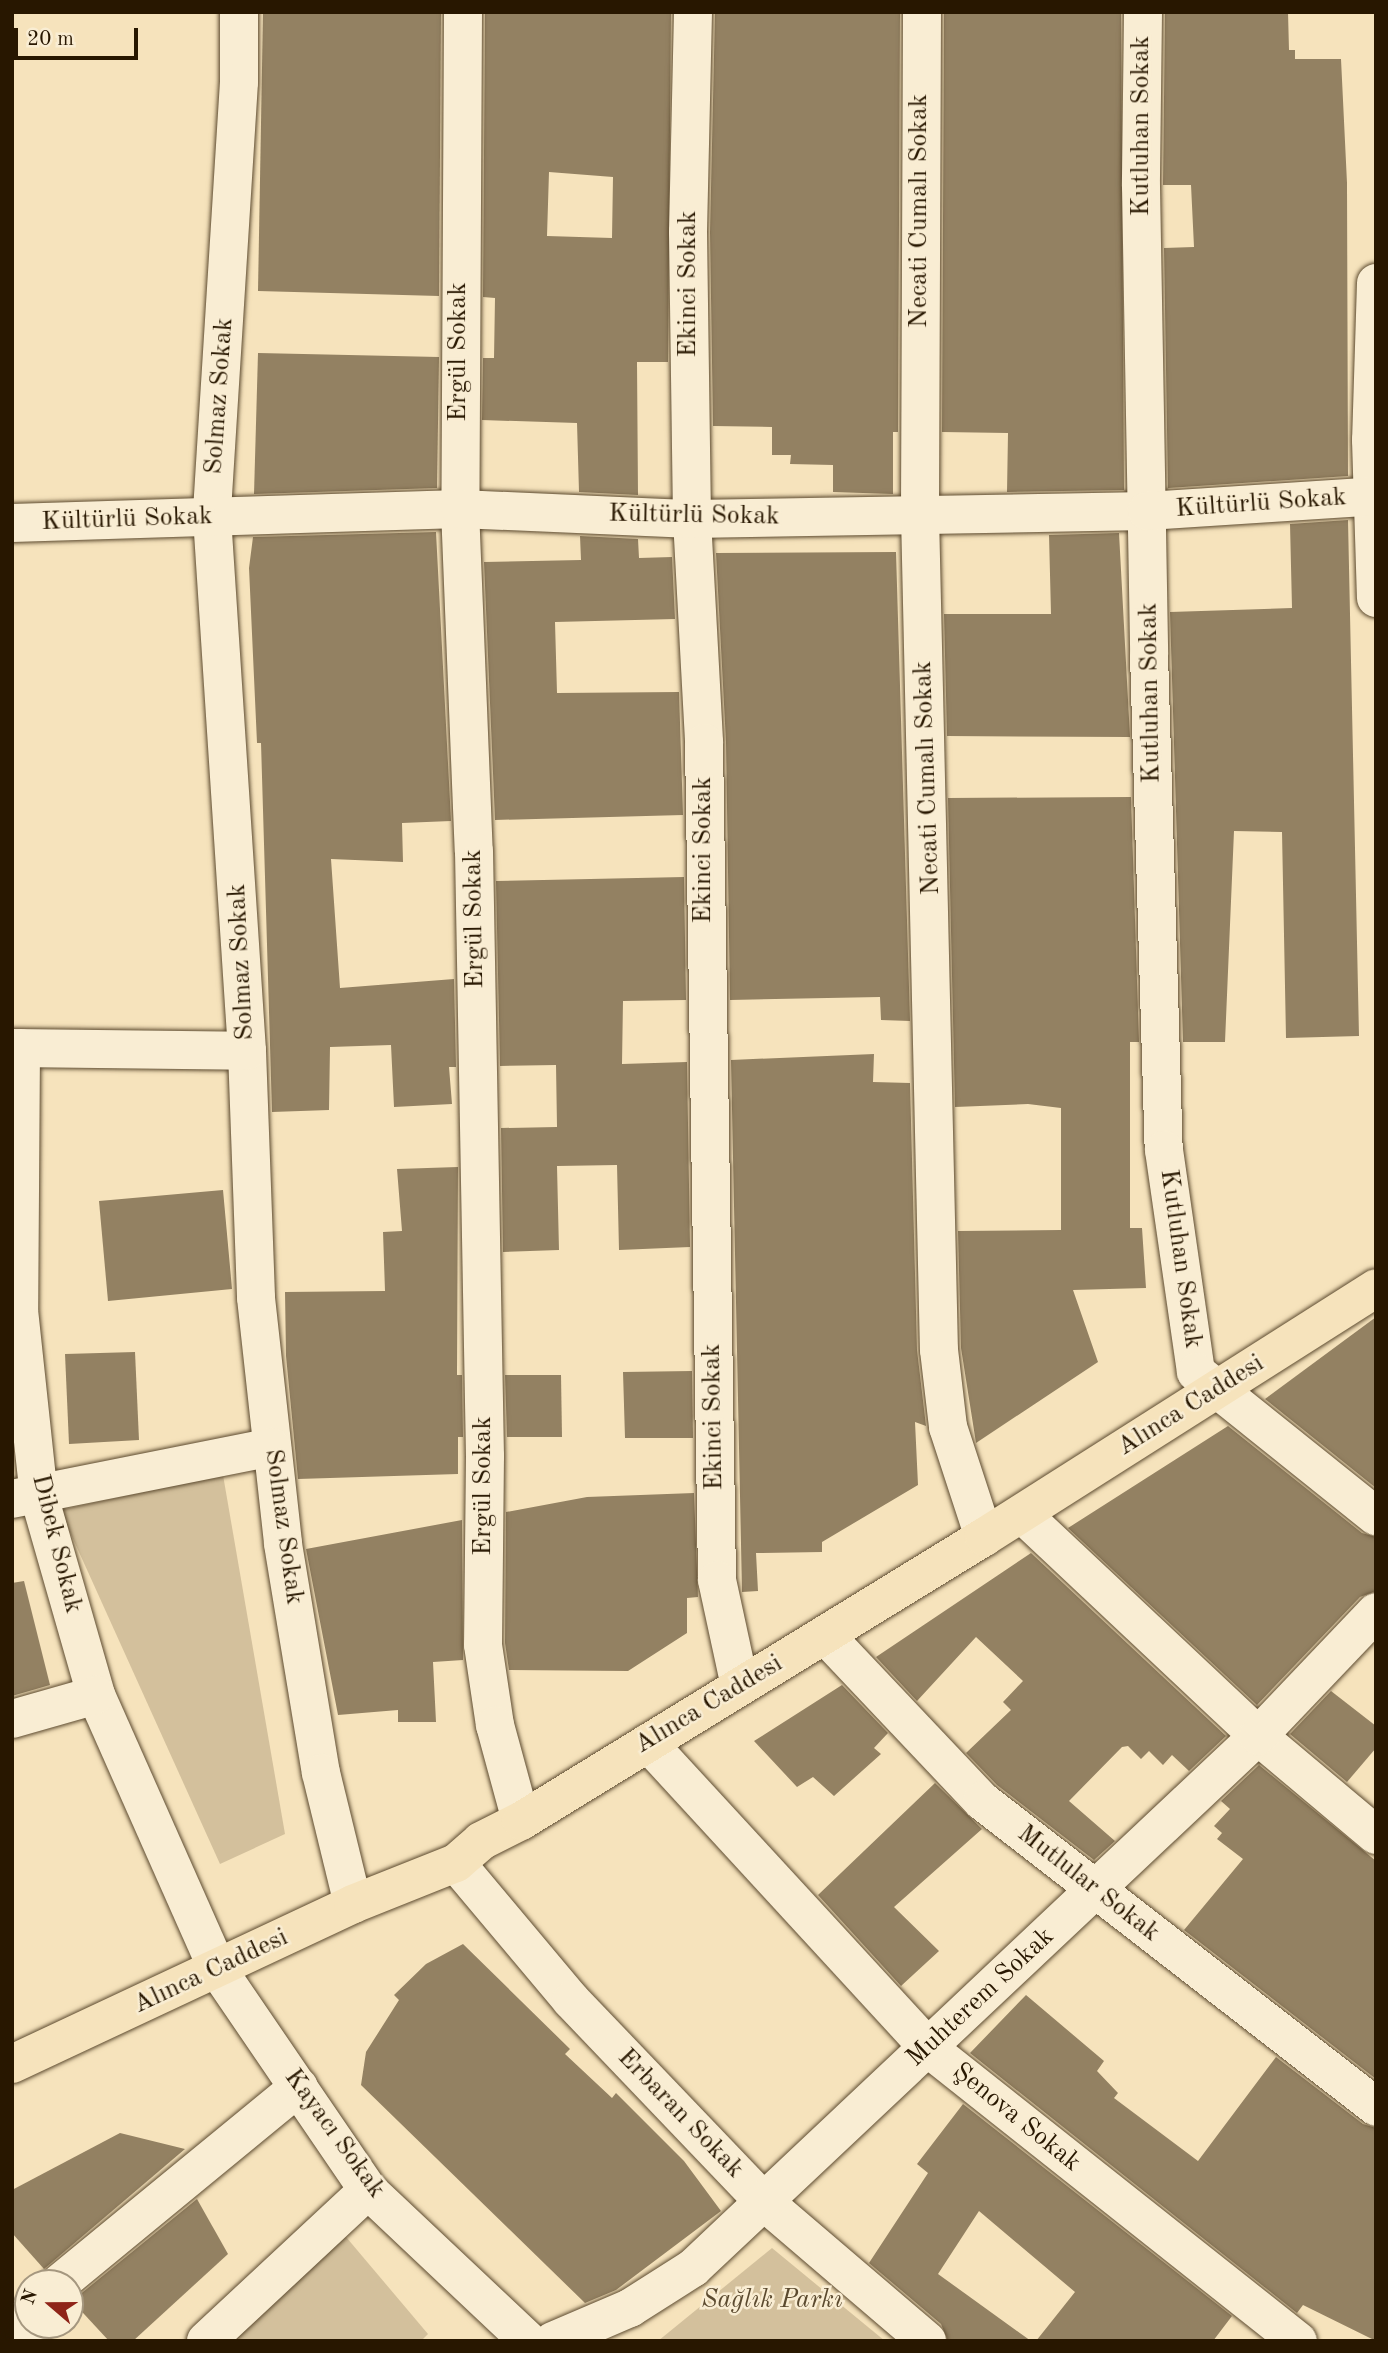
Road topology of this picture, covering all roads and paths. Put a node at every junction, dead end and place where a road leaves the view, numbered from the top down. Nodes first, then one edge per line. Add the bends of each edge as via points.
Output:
1 (239, 12) edge
2 (463, 12) edge
3 (693, 12) edge
4 (922, 12) edge
5 (1143, 12) edge
6 (1376, 283) edge
7 (1375, 496) edge
8 (460, 509) junction
9 (1147, 511) junction
10 (920, 515) junction
11 (212, 517) junction
12 (692, 519) junction
13 (12, 523) edge
14 (1376, 598) edge
15 (16, 1048) edge
16 (247, 1051) junction
17 (1376, 1288) edge
18 (15, 1310) edge
19 (1207, 1380) junction
20 (272, 1447) junction
21 (26, 1498) edge
22 (1022, 1514) junction
23 (1376, 1516) edge
24 (984, 1538) junction
25 (1376, 1612) edge
26 (825, 1634) junction
27 (740, 1686) junction
28 (96, 1695) junction
29 (12, 1719) edge
30 (1258, 1736) junction
31 (648, 1742) junction
32 (521, 1821) junction
33 (1376, 1835) edge
34 (456, 1863) junction
35 (1095, 1892) junction
36 (353, 1904) junction
37 (218, 1970) junction
38 (928, 2048) junction
39 (12, 2064) edge
40 (299, 2087) junction
41 (1376, 2107) edge
42 (368, 2189) junction
43 (762, 2200) junction
44 (77, 2269) edge
45 (206, 2341) edge
46 (528, 2341) edge
47 (553, 2341) edge
48 (927, 2341) edge
49 (1298, 2341) edge

1 - 11 street, Solmaz Sokak via 239,82
2 - 8 street, Ergül Sokak
3 - 12 street, Ekinci Sokak via 688,232
4 - 10 street, Necati Cumalı Sokak
5 - 9 street, Kutluhan Sokak
6 - 7 street
7 - 9 street, Kültürlü Sokak
7 - 14 street
8 - 11 street, Kültürlü Sokak
8 - 12 street, Kültürlü Sokak
8 - 32 street, Ergül Sokak via 474,865 485,1456 483,1645 495,1725
9 - 10 street, Kültürlü Sokak
9 - 19 street, Kutluhan Sokak via 1164,1150
10 - 12 street, Kültürlü Sokak
10 - 24 street, Necati Cumalı Sokak via 939,1350 948,1427
11 - 13 street, Kültürlü Sokak
11 - 16 street, Solmaz Sokak
12 - 27 street, Ekinci Sokak via 704,743 717,1580
15 - 16 street
15 - 18 street, Dibek Sokak
16 - 20 street, Solmaz Sokak via 256,1298
17 - 19 main road, Alınca Caddesi
18 - 21 street, Dibek Sokak
19 - 22 main road, Alınca Caddesi
19 - 23 street
20 - 21 street
20 - 36 street, Solmaz Sokak via 321,1773
21 - 28 street, Dibek Sokak
22 - 24 main road, Alınca Caddesi
22 - 30 street
24 - 26 main road, Alınca Caddesi
25 - 30 street, Muhterem Sokak
26 - 27 main road, Alınca Caddesi
26 - 35 street, Mutlular Sokak via 982,1801
27 - 31 main road, Alınca Caddesi
28 - 29 street
28 - 37 street, Dibek Sokak
30 - 33 street
30 - 35 street, Muhterem Sokak
31 - 32 main road, Alınca Caddesi
31 - 38 street, Şenova Sokak
32 - 34 main road, Alınca Caddesi via 481,1841
34 - 36 main road, Alınca Caddesi
34 - 43 street, Erbaran Sokak via 571,2000
35 - 38 street, Muhterem Sokak
35 - 41 street, Mutlular Sokak via 1238,1997
36 - 37 main road, Alınca Caddesi
37 - 39 main road, Alınca Caddesi
37 - 40 street, Kayacı Sokak
38 - 43 street, Muhterem Sokak
38 - 49 street, Şenova Sokak
40 - 42 street, Kayacı Sokak
40 - 44 street
42 - 45 street
42 - 46 street, Kayacı Sokak
43 - 47 street, Muhterem Sokak via 693,2268 630,2308
43 - 48 street, Erbaran Sokak

